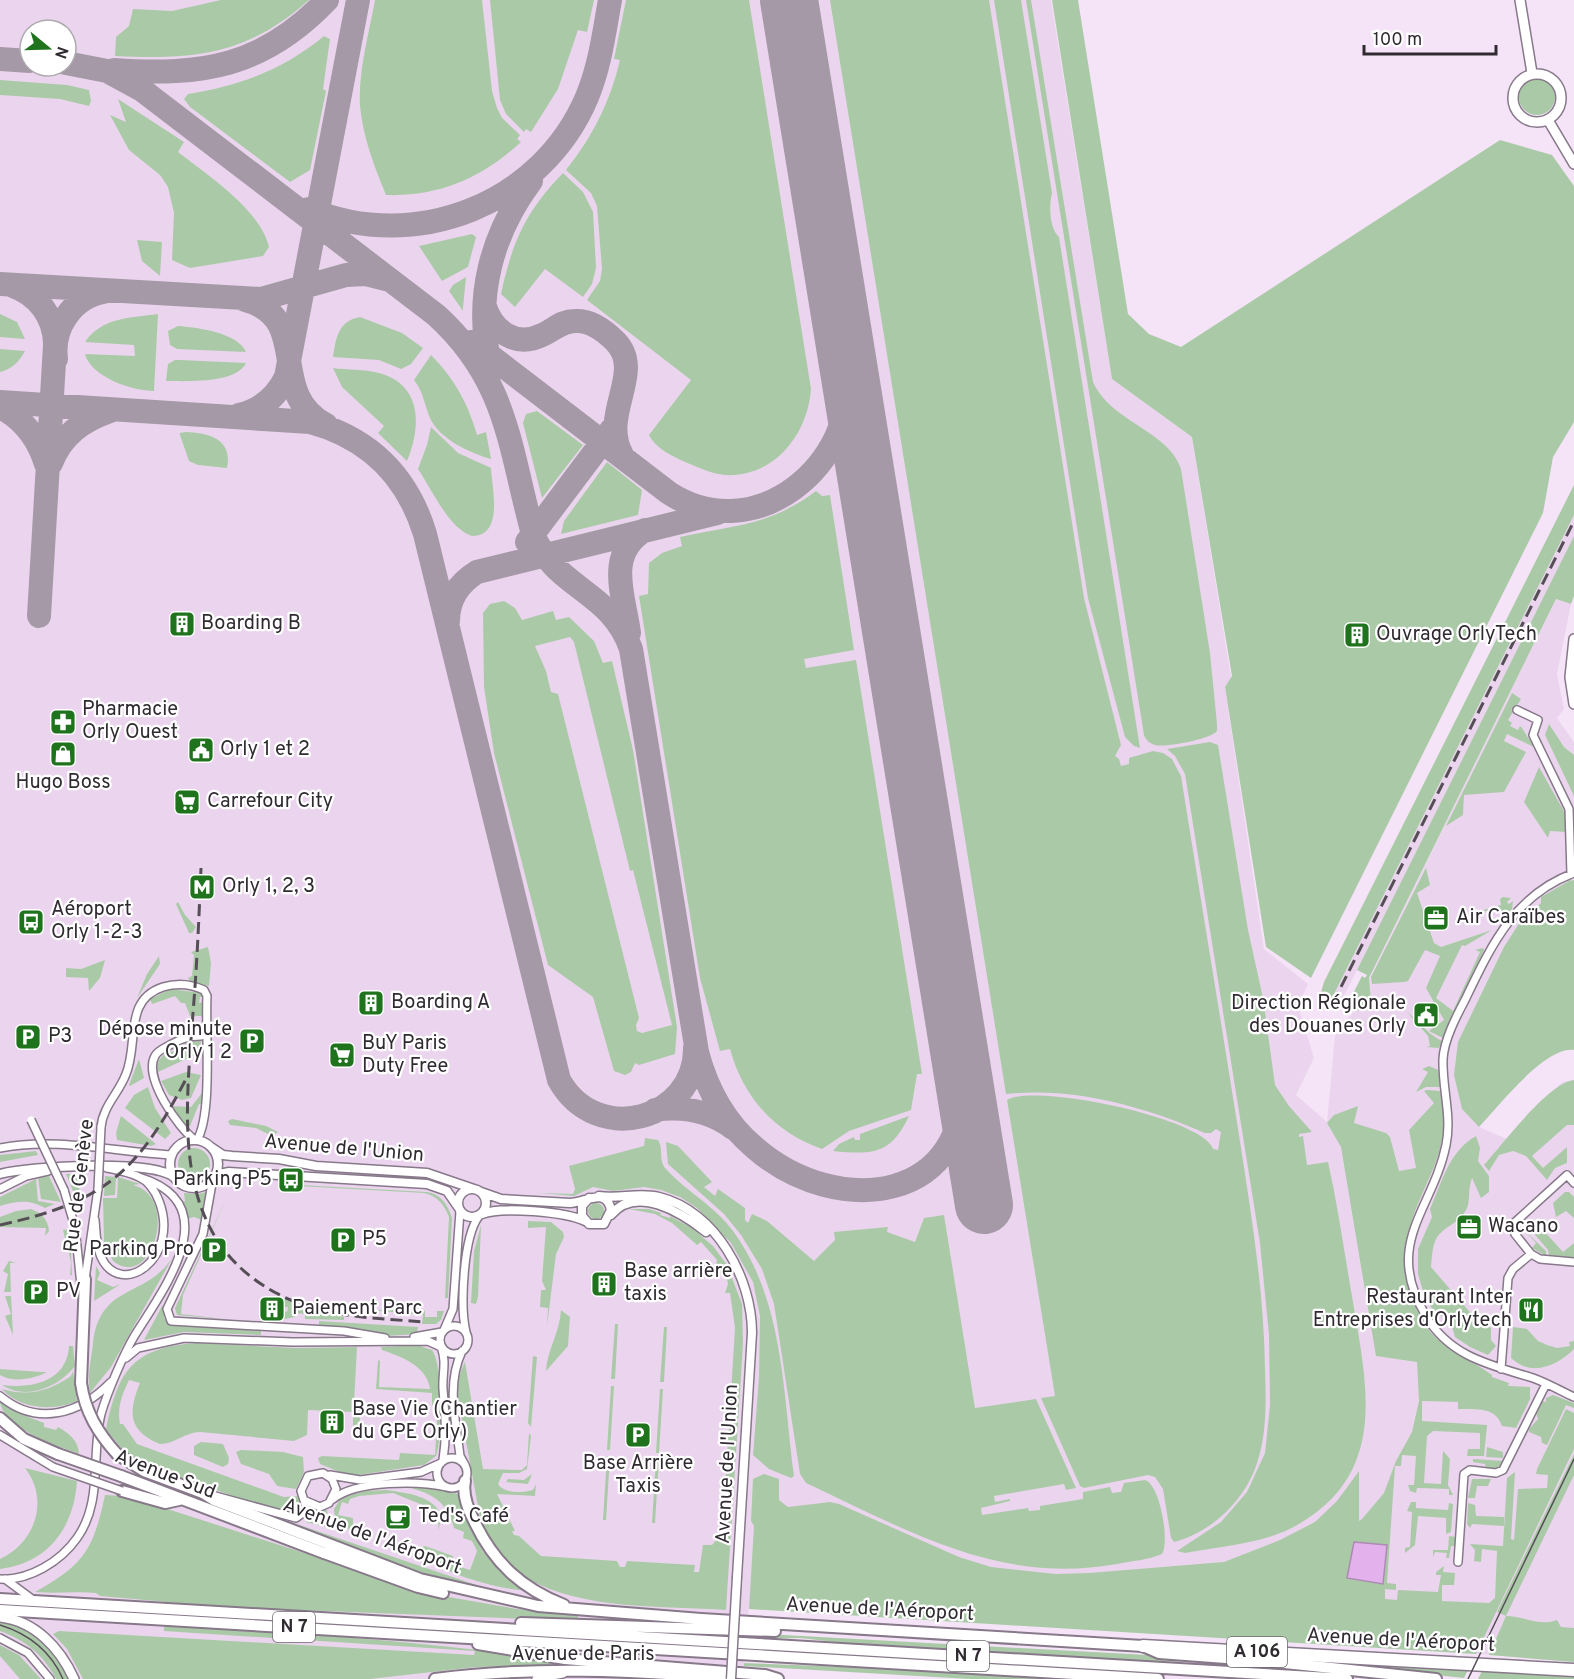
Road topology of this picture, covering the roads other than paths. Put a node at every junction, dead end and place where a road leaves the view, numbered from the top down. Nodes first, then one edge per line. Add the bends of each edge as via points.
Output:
1 (1520, 0) edge
2 (1532, 74) junction
3 (1548, 120) junction
4 (1574, 164) edge
5 (1574, 639) edge
6 (1574, 704) edge
7 (1517, 710) dead end
8 (1572, 874) edge
9 (201, 1036) dead end
10 (31, 1120) dead end
11 (196, 1140) junction
12 (0, 1148) edge
13 (211, 1148) junction
14 (172, 1155) junction
15 (75, 1168) junction
16 (103, 1168) junction
17 (0, 1174) edge
18 (139, 1176) junction
19 (214, 1176) junction
20 (174, 1177) junction
21 (1574, 1183) edge
22 (0, 1190) edge
23 (477, 1190) junction
24 (599, 1196) junction
25 (589, 1198) junction
26 (459, 1209) junction
27 (481, 1215) junction
28 (610, 1215) junction
29 (95, 1220) junction
30 (585, 1221) junction
31 (1531, 1254) junction
32 (729, 1255) junction
33 (1574, 1262) edge
34 (85, 1279) joint
35 (82, 1304) junction
36 (443, 1331) junction
37 (466, 1332) junction
38 (408, 1340) junction
39 (441, 1347) junction
40 (462, 1351) junction
41 (125, 1360) junction
42 (1501, 1369) junction
43 (115, 1378) junction
44 (1546, 1384) junction
45 (0, 1396) edge
46 (1574, 1397) edge
47 (0, 1418) edge
48 (0, 1435) edge
49 (442, 1462) junction
50 (465, 1465) junction
51 (324, 1473) junction
52 (465, 1481) junction
53 (447, 1487) junction
54 (122, 1491) joint
55 (203, 1493) junction
56 (333, 1499) junction
57 (179, 1500) junction
58 (306, 1501) junction
59 (1458, 1562) dead end
60 (3, 1579) edge
61 (470, 1592) junction
62 (0, 1599) edge
63 (37, 1601) junction
64 (0, 1610) edge
65 (578, 1611) junction
66 (0, 1617) edge
67 (810, 1626) junction
68 (474, 1627) junction
69 (448, 1637) junction
70 (0, 1638) edge
71 (1143, 1646) junction
72 (569, 1670) junction
73 (1574, 1670) edge
74 (50, 1679) edge
75 (74, 1679) edge
76 (435, 1679) edge
77 (536, 1679) edge
78 (731, 1679) edge
79 (778, 1679) edge
80 (1158, 1679) edge
81 (1347, 1679) edge
82 (1436, 1679) edge

1 - 2 main road
2 - 3 main road via 1549,76 1561,89 1560,107
2 - 3 main road via 1515,88 1514,103 1524,118
3 - 4 main road
5 - 6 main road via 1570,677
7 - 8 street via 1538,720 1533,735 1569,809
8 - 42 street via 1532,898 1501,929 1461,1008 1443,1058 1449,1130 1446,1146 1411,1238 1411,1280 1434,1329 1465,1355
9 - 11 street via 181,1039 161,1050 154,1057 153,1067 165,1102 185,1132
10 - 35 street, bridge via 64,1190 77,1239
11 - 13 street, Avenue de l'Union
11 - 14 street via 183,1143
11 - 29 street, Rue de Genève, bridge via 203,1128 206,993 179,984 155,990 139,1006 129,1065 106,1107 101,1127
12 - 14 street via 28,1144
13 - 19 street via 217,1159
13 - 23 street, Avenue de l'Union via 223,1155 316,1166 427,1173
14 - 20 street
15 - 16 street, Avenue de l'Union
15 - 17 street, Avenue de l'Union via 49,1166
15 - 22 street via 26,1176
16 - 18 street
16 - 20 street, Avenue de l'Union via 138,1166
18 - 29 street via 157,1196 164,1219 163,1242 150,1263 127,1274 110,1268 99,1251
18 - 41 street via 160,1184 177,1200 184,1243 175,1268
19 - 20 street, Avenue de l'Union via 205,1185 194,1188 182,1185
19 - 26 street, Avenue de l'Union via 229,1172 427,1184 447,1191
19 - 38 street via 204,1234 166,1314 176,1323 344,1331
21 - 31 street via 1567,1174 1513,1224 1515,1234
23 - 25 street, Avenue de l'Union via 501,1199 570,1203
23 - 26 street via 462,1194
23 - 27 street via 487,1204
24 - 25 street, Avenue de l'Union
24 - 28 street via 610,1205
24 - 32 street, Avenue de l'Union via 648,1195 674,1202 710,1228
25 - 30 street via 582,1206
26 - 27 street, Avenue de l'Union via 470,1218
26 - 36 street via 453,1309
27 - 30 street, Avenue de l'Union via 500,1211 561,1215
27 - 37 street via 472,1227 468,1248
28 - 30 street, Avenue de l'Union via 599,1226
28 - 32 street, Avenue de l'Union via 632,1203 662,1206 699,1226
29 - 34 street, Rue de Genève
31 - 33 street via 1540,1259
31 - 42 street via 1508,1278
32 - 78 street, Avenue de l'Union, bridge via 744,1283 752,1321
34 - 35 main road, Avenue de l'Aéroport
35 - 55 main road, Avenue de l'Aéroport, bridge via 81,1383 89,1415 100,1434 117,1454 144,1472
36 - 37 street via 455,1326
36 - 38 street
36 - 39 street
37 - 40 street via 468,1342
38 - 39 street via 428,1341
38 - 41 street via 292,1342 197,1337 138,1348
39 - 40 street via 451,1354
39 - 49 street via 447,1427
40 - 50 street via 453,1387 460,1456
41 - 43 street
42 - 44 street
43 - 45 street via 92,1400 57,1414 27,1412
43 - 60 street via 101,1415 93,1501 81,1532 53,1561 28,1574
44 - 46 street
44 - 59 street via 1503,1470 1470,1470 1464,1474
47 - 57 main road, Avenue Sud, bridge via 24,1438 58,1454
48 - 54 street, bridge via 53,1467
49 - 50 street via 453,1458
49 - 51 street via 427,1471 360,1480
49 - 53 street via 437,1475
50 - 52 street
51 - 56 street via 335,1484
51 - 58 street via 312,1473 304,1480 301,1491
52 - 53 street via 455,1488
52 - 65 main road via 471,1515 483,1541 502,1567 538,1594
53 - 56 street via 405,1483 350,1491
54 - 57 main road via 165,1503
55 - 58 street via 291,1518 304,1514
55 - 61 main road, Avenue de l'Aéroport via 392,1569
56 - 58 street via 320,1507
57 - 61 main road, Avenue Sud via 418,1587 456,1596
60 - 63 street
61 - 65 main road, Avenue de l'Aéroport
62 - 63 main road, N 7
63 - 68 main road, N 7
64 - 69 main road, N 7
65 - 67 main road, Avenue de l'Aéroport
66 - 75 main road via 27,1625 46,1638
67 - 68 main road via 797,1632 510,1622
67 - 71 main road, Avenue de l'Aéroport
68 - 81 main road, N 7
69 - 79 main road via 547,1657
69 - 80 main road, N 7
70 - 74 street via 28,1653
71 - 73 highway, Avenue de l'Aéroport / A 106
71 - 82 main road via 1159,1653
72 - 76 main road, Avenue de Paris
72 - 77 street
72 - 78 main road, Avenue de Paris

